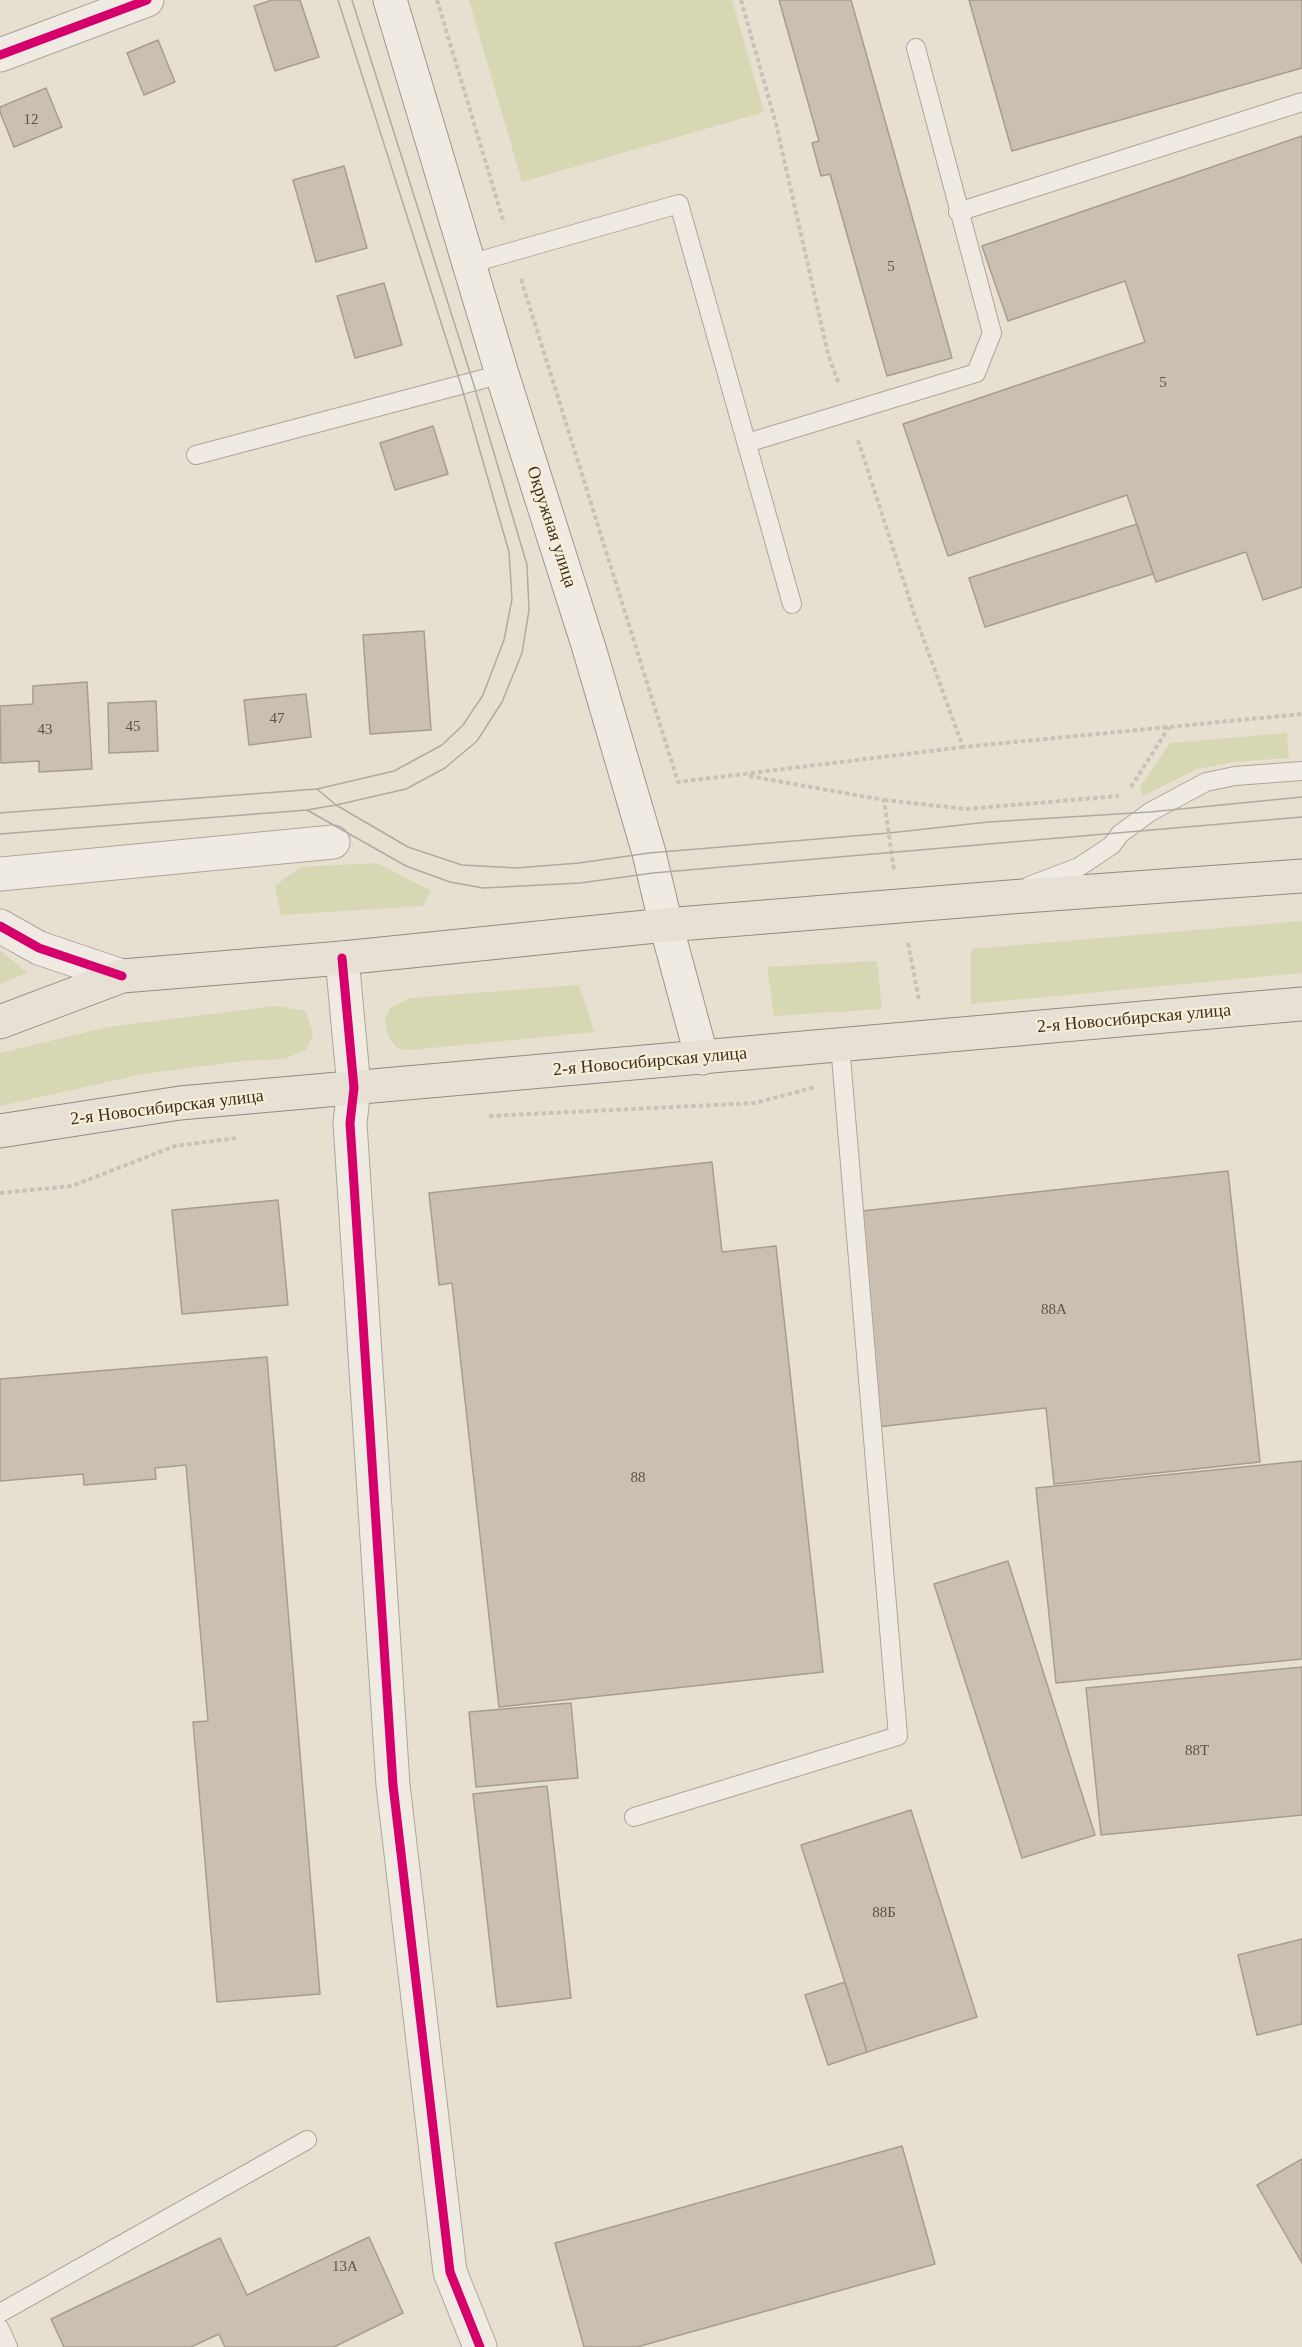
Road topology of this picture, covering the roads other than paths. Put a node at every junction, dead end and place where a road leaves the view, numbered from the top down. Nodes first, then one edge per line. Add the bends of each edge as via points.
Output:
1 (147, 0) edge
2 (390, 0) edge
3 (916, 48) dead end
4 (0, 55) edge
5 (1302, 102) edge
6 (958, 212) junction
7 (469, 264) junction
8 (502, 374) junction
9 (747, 443) junction
10 (196, 455) dead end
11 (792, 604) dead end
12 (1302, 771) edge
13 (333, 842) dead end
14 (0, 874) edge
15 (1302, 876) edge
16 (1010, 897) junction
17 (666, 925) junction
18 (0, 926) edge
19 (342, 958) junction
20 (122, 976) junction
21 (1302, 1004) edge
22 (0, 1022) edge
23 (840, 1045) junction
24 (702, 1058) junction
25 (354, 1088) junction
26 (0, 1131) edge
27 (634, 1817) dead end
28 (307, 2140) dead end
29 (0, 2313) edge
30 (0, 2329) edge
31 (8, 2347) edge
32 (480, 2347) edge

1 - 4 street
2 - 7 street, Окружная улица
3 - 6 lane
5 - 6 lane
6 - 9 lane via 992,333 976,373
7 - 8 street, Окружная улица
7 - 9 lane via 679,204
8 - 10 lane
8 - 17 street, Окружная улица via 572,592 649,853
9 - 11 lane
12 - 16 lane via 1206,782 1150,812 1079,867
13 - 14 street
15 - 16 main road
16 - 17 main road
17 - 19 main road
17 - 24 street, Окружная улица
18 - 20 street via 39,948
19 - 20 main road
19 - 25 street
20 - 22 main road
21 - 23 main road, 2-я Новосибирская улица
23 - 24 main road, 2-я Новосибирская улица
23 - 27 lane via 898,1736
24 - 25 main road, 2-я Новосибирская улица
25 - 26 main road, 2-я Новосибирская улица via 180,1103
25 - 32 street via 350,1123 393,1785 450,2272
28 - 29 lane
30 - 31 lane

